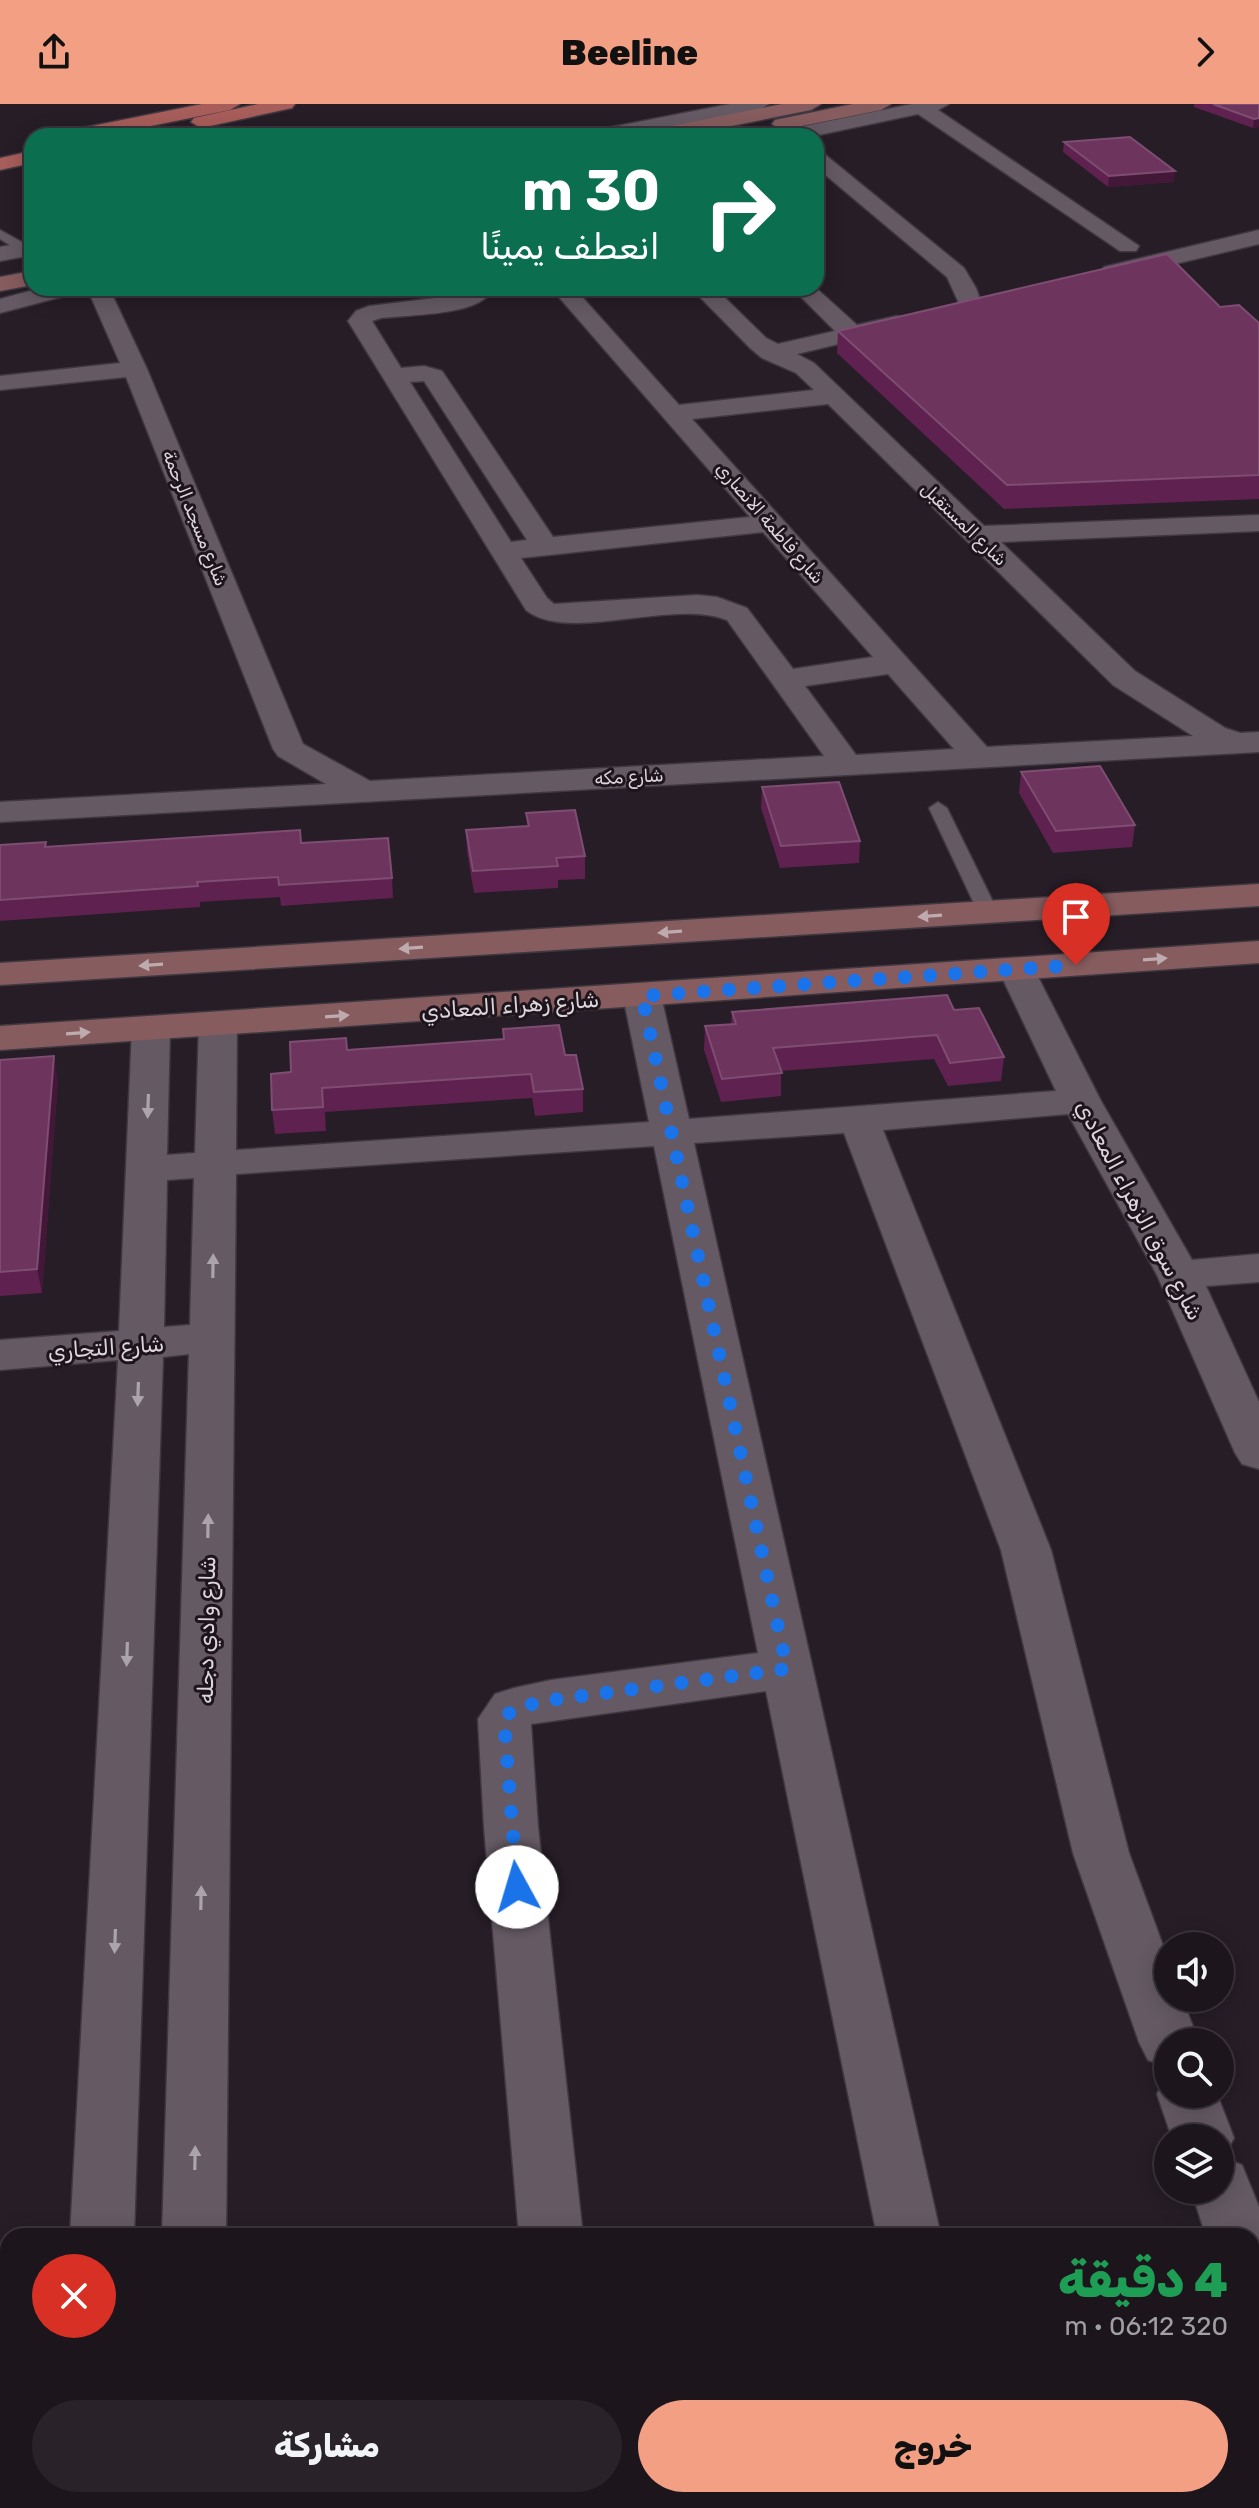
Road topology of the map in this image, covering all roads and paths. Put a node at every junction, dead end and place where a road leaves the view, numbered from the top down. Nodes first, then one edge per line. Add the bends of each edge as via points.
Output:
1 (230, 104) edge
2 (285, 104) edge
3 (759, 104) edge
4 (811, 104) edge
5 (881, 104) edge
6 (930, 106) edge
7 (112, 128) edge
8 (170, 128) edge
9 (638, 128) edge
10 (692, 128) edge
11 (764, 128) edge
12 (824, 129) edge
13 (24, 146) edge
14 (0, 151) edge
15 (24, 159) edge
16 (0, 164) edge
17 (824, 164) edge
18 (0, 234) edge
19 (1259, 237) edge
20 (1128, 246) dead end
21 (24, 249) edge
22 (24, 253) edge
23 (0, 254) edge
24 (24, 256) edge
25 (0, 267) edge
26 (1092, 277) edge
27 (24, 280) edge
28 (0, 284) edge
29 (38, 296) edge
30 (102, 296) edge
31 (475, 296) edge
32 (569, 296) edge
33 (710, 296) edge
34 (812, 296) edge
35 (0, 306) edge
36 (852, 334) junction
37 (771, 353) junction
38 (135, 369) junction
39 (393, 376) junction
40 (0, 383) edge
41 (833, 396) junction
42 (674, 413) junction
43 (769, 523) junction
44 (1259, 523) edge
45 (975, 535) junction
46 (545, 546) junction
47 (503, 551) junction
48 (892, 664) junction
49 (786, 679) junction
50 (1248, 743) edge
51 (289, 749) junction
52 (979, 758) junction
53 (847, 765) junction
54 (365, 792) junction
55 (237, 799) junction
56 (938, 808) dead end
57 (0, 812) edge
58 (1259, 895) edge
59 (988, 912) junction
60 (1259, 952) edge
61 (1016, 969) junction
62 (0, 974) edge
63 (642, 996) junction
64 (218, 1024) junction
65 (151, 1028) junction
66 (0, 1038) edge
67 (1081, 1101) junction
68 (860, 1121) junction
69 (671, 1131) junction
70 (215, 1164) junction
71 (146, 1169) junction
72 (1259, 1268) edge
73 (1179, 1275) junction
74 (212, 1338) junction
75 (141, 1344) junction
76 (0, 1355) edge
77 (1259, 1453) edge
78 (787, 1669) junction
79 (1164, 2028) edge
80 (1227, 2204) edge
81 (102, 2228) edge
82 (194, 2228) edge
83 (550, 2228) edge
84 (907, 2228) edge
85 (1235, 2228) edge

1 - 7 main road
2 - 8 main road
3 - 9 street
4 - 10 main road
5 - 11 main road
6 - 12 street
6 - 20 street
13 - 14 main road
15 - 16 main road
17 - 36 street via 956,273 978,304
18 - 21 lane
19 - 26 street
22 - 23 street
24 - 25 main road
27 - 28 main road
29 - 35 street
30 - 38 street, شارع مسجد الرحمة
31 - 39 street via 377,311 361,319
32 - 42 street, شارع فاطمة الانصاري
33 - 37 street, شارع المستقبل
34 - 36 street
36 - 37 street
37 - 41 street, شارع المستقبل via 805,368
38 - 40 street
38 - 51 street, شارع مسجد الرحمة
39 - 46 street via 433,376
39 - 47 street
41 - 42 street
41 - 45 street, شارع المستقبل
42 - 43 street, شارع فاطمة الانصاري
43 - 46 street
43 - 48 street, شارع فاطمة الانصاري
44 - 45 street
45 - 50 street, شارع المستقبل via 1124,678 1214,735
46 - 47 street
47 - 49 street via 545,611 570,614 697,604 729,609 743,619
48 - 49 street
48 - 52 street, شارع فاطمة الانصاري
49 - 53 street
50 - 52 street, شارع مكه
51 - 54 street
51 - 55 street
52 - 53 street, شارع مكه
53 - 54 street, شارع مكه
54 - 55 street, شارع مكه
55 - 57 street, شارع مكه
56 - 59 lane
58 - 59 main road
59 -> 62 main road
61 -> 60 main road, شارع زهراء المعادي
61 - 63 main road, شارع زهراء المعادي
61 - 67 street, شارع سوق الزهراء المعادي
64 -> 63 main road, شارع زهراء المعادي
63 - 69 street
64 - 65 main road, شارع زهراء المعادي
64 - 70 street, شارع وادي دجله
66 -> 65 main road, شارع زهراء المعادي
65 -> 71 street
67 - 68 street
67 - 73 street, شارع سوق الزهراء المعادي
68 - 69 street
68 - 79 street via 1026,1550 1101,1853
69 - 70 street
69 - 78 street
70 - 71 street
74 -> 70 street, شارع وادي دجله
71 - 75 street
72 - 73 street
73 - 77 street, شارع سوق الزهراء المعادي
74 - 75 street, شارع التجاري
82 -> 74 street, شارع وادي دجله
75 - 76 street, شارع التجاري
75 -> 81 street
78 - 83 street via 551,1700 514,1708 504,1719
78 - 84 street
80 - 85 street

